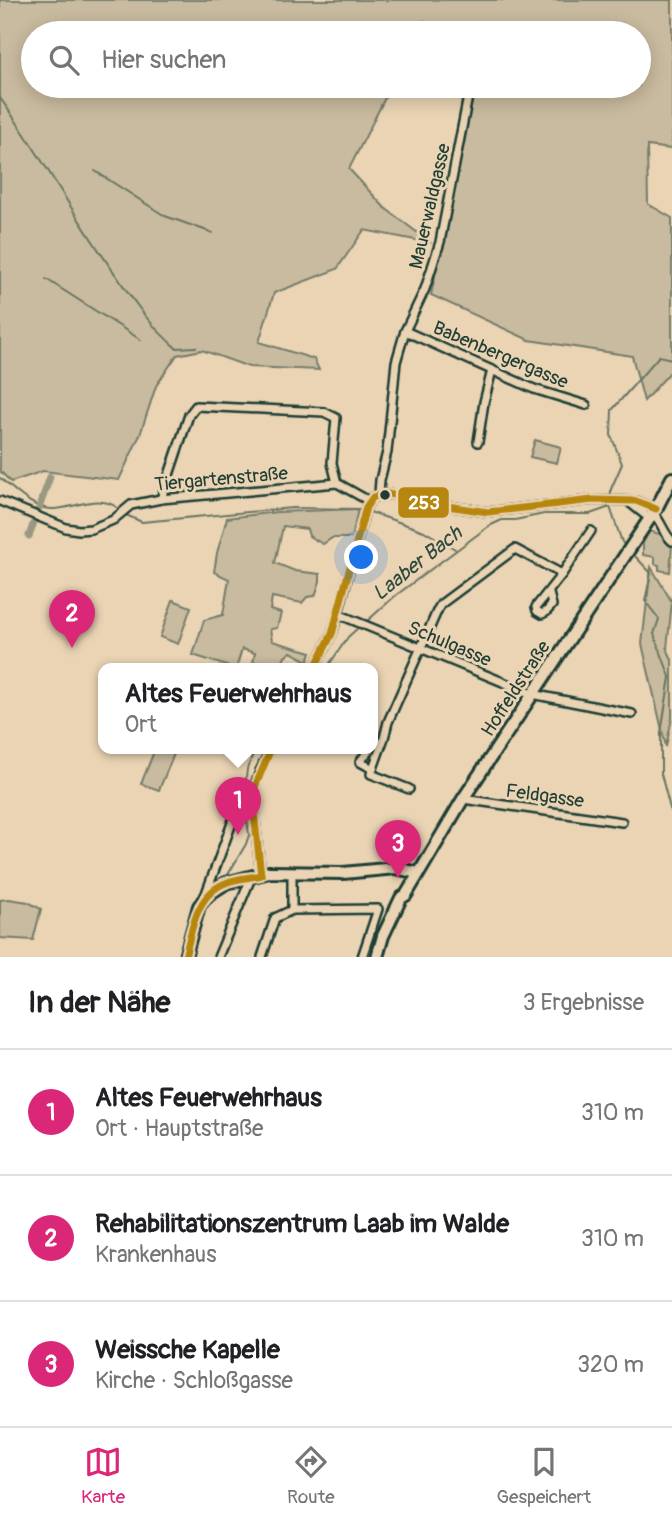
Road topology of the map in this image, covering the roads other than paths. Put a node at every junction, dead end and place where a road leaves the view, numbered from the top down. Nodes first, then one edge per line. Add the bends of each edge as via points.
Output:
1 (468, 98) edge
2 (405, 331) junction
3 (492, 370) junction
4 (586, 405) dead end
5 (478, 442) dead end
6 (672, 478) edge
7 (337, 483) junction
8 (672, 490) edge
9 (379, 494) junction
10 (161, 499) junction
11 (0, 501) edge
12 (369, 501) junction
13 (628, 502) junction
14 (654, 511) junction
15 (591, 531) dead end
16 (672, 541) edge
17 (562, 574) junction
18 (549, 593) dead end
19 (338, 614) junction
20 (421, 648) junction
21 (317, 663) edge
22 (532, 694) junction
23 (632, 714) dead end
24 (388, 722) junction
25 (378, 738) edge
26 (269, 754) edge
27 (367, 754) edge
28 (373, 769) junction
29 (409, 789) dead end
30 (463, 799) junction
31 (236, 812) dead end
32 (622, 822) dead end
33 (292, 873) junction
34 (418, 873) junction
35 (256, 876) junction
36 (205, 897) junction
37 (292, 910) junction
38 (379, 953) edge
39 (185, 957) edge
40 (218, 957) edge
41 (262, 957) edge
42 (362, 957) edge

1 - 2 street, Mauerwaldgasse via 440,242
2 - 3 street, Babenbergergasse
2 - 9 street, Mauerwaldgasse via 396,362
3 - 4 street, Babenbergergasse
3 - 5 street
6 - 14 main road, Hoffeldstraße
7 - 10 street, Tiergartenstraße
7 - 10 street via 332,463 336,418 324,412 196,406
7 - 12 street
8 - 14 main road, Hoffeldstraße
9 - 12 street
9 - 13 street via 488,512 593,500
10 - 11 street, Tiergartenstraße via 131,505 113,520 79,530
12 - 19 street
13 - 14 street
13 - 14 street via 642,502
14 - 16 street
14 - 22 main road, Hoffeldstraße
15 - 17 street
17 - 18 street
17 - 20 street via 519,549 511,550 441,604
19 - 20 street, Schulgasse
19 - 21 street
20 - 22 street, Schulgasse
20 - 24 street
22 - 23 street, Schulgasse
22 - 30 main road, Hoffeldstraße
24 - 25 street
24 - 28 street
26 - 35 street via 252,799 259,838
27 - 28 street via 360,762
28 - 29 street via 371,774
30 - 32 street, Feldgasse
30 - 34 main road, Hoffeldstraße
31 - 36 street
33 - 34 main road via 396,868
33 - 35 main road
33 - 37 street
34 - 38 main road, Hoffeldstraße
35 - 36 main road via 219,886
35 - 40 street
36 - 39 main road
37 - 41 street via 275,918
37 - 42 street via 379,909

